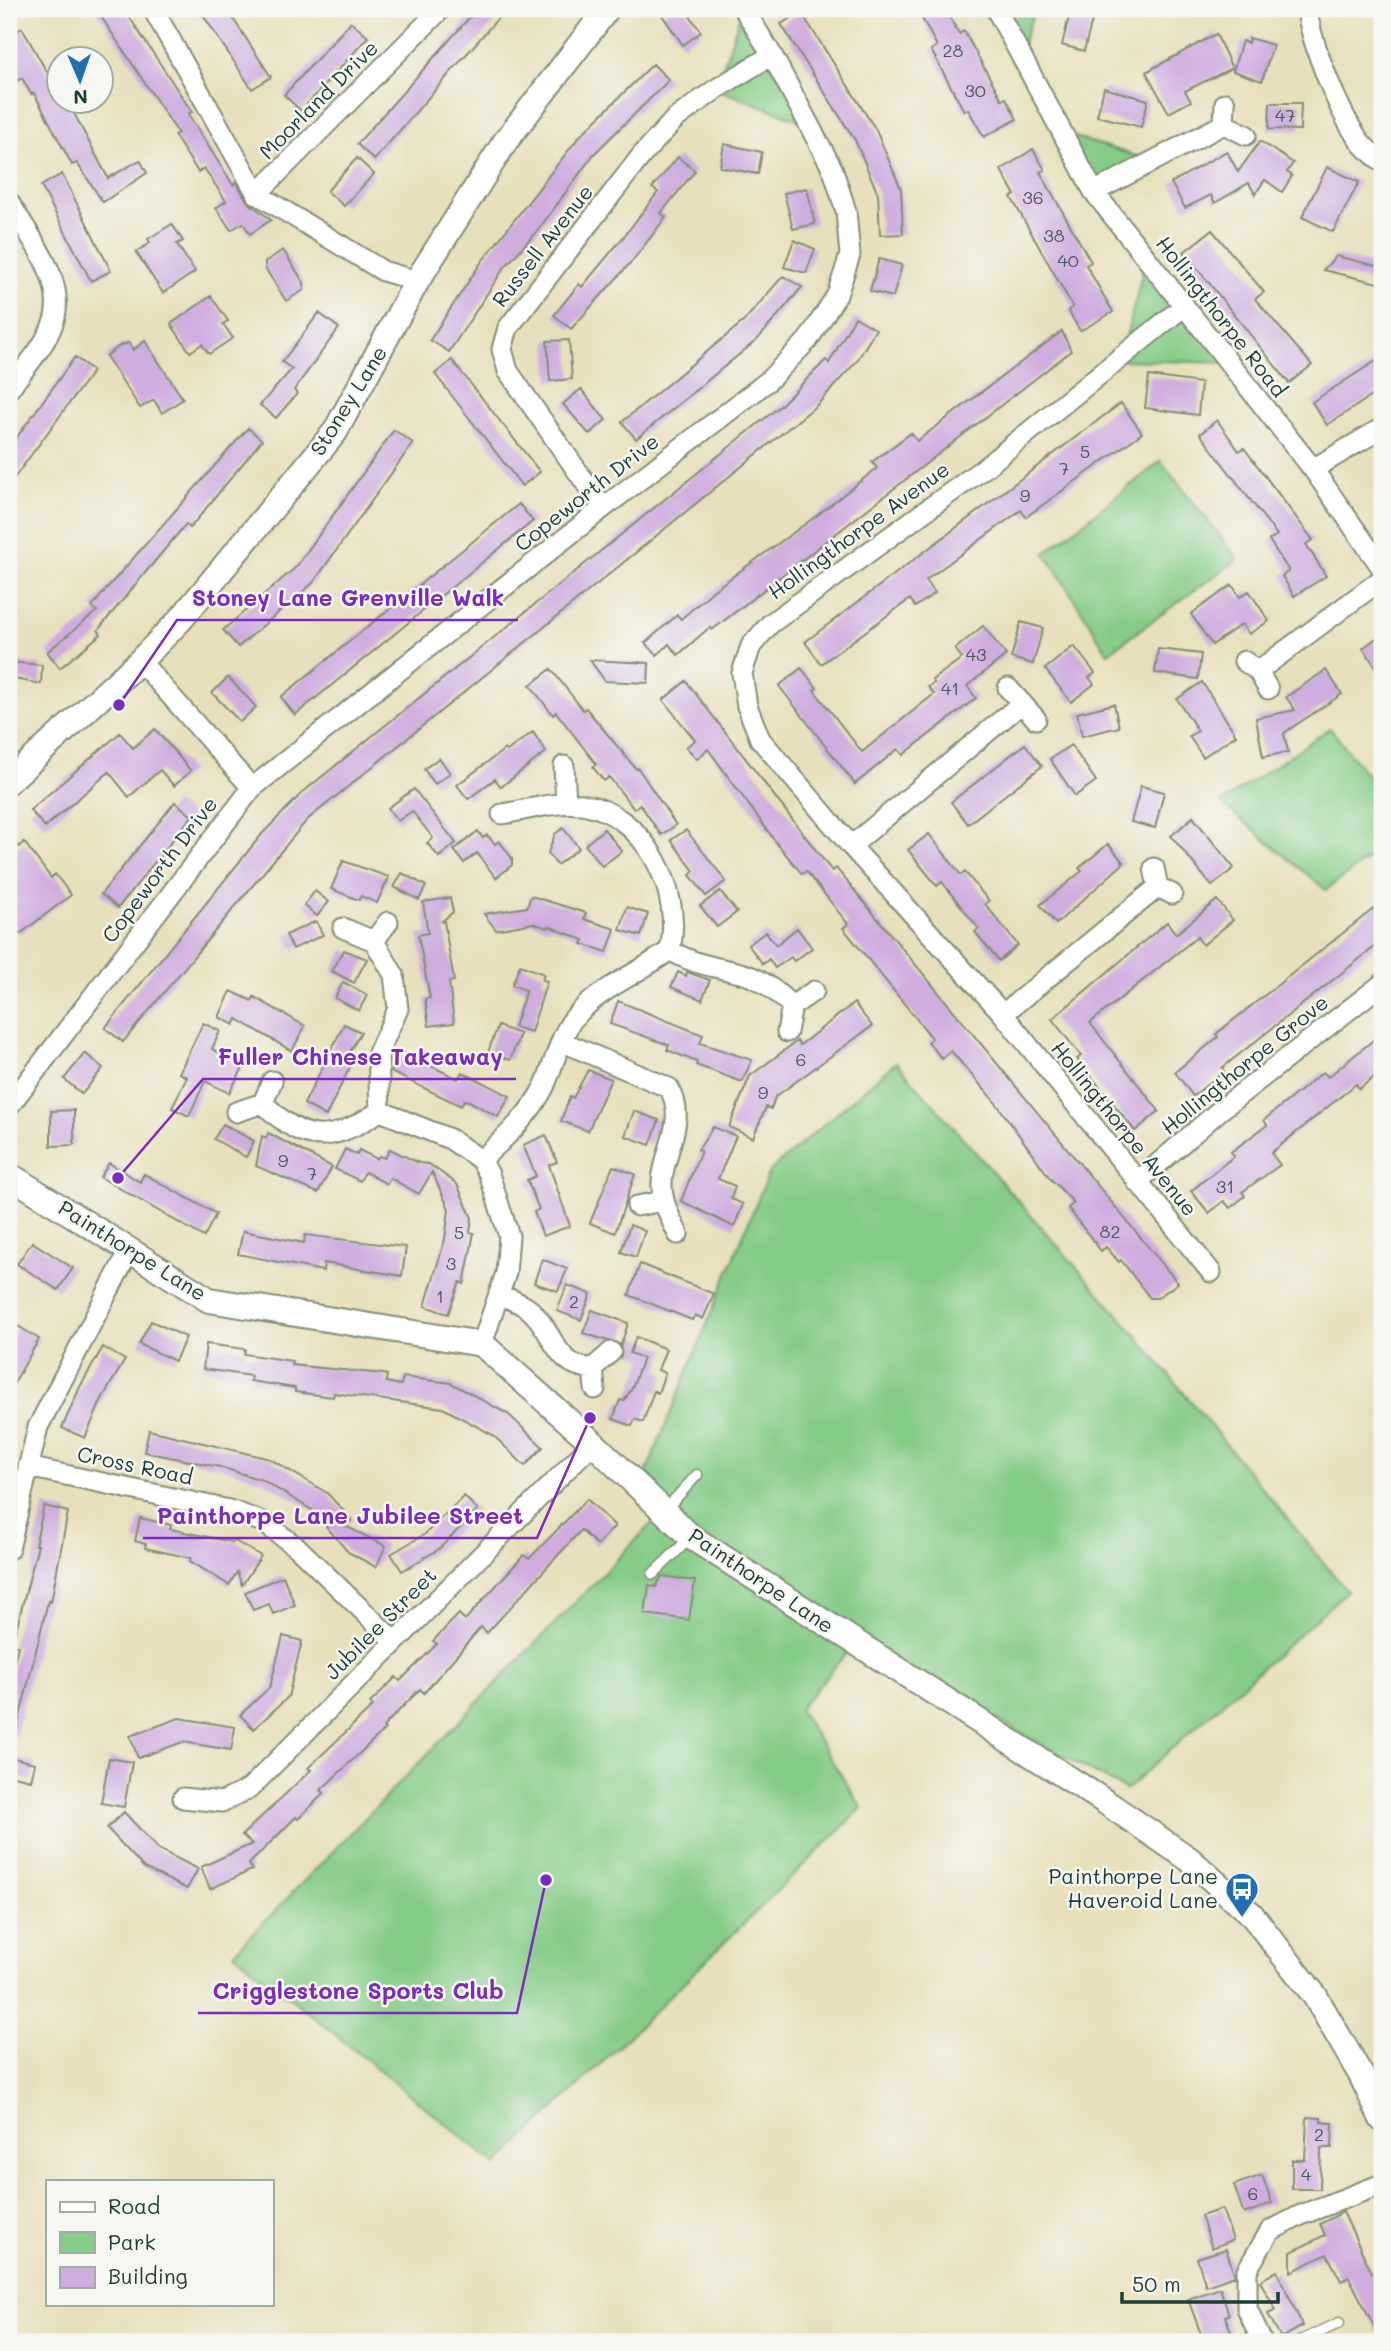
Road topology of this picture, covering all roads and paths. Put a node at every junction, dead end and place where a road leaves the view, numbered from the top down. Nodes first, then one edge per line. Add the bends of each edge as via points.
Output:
1 (153, 9) edge
2 (441, 9) edge
3 (607, 9) edge
4 (744, 9) edge
5 (996, 9) edge
6 (1307, 9) edge
7 (772, 55) junction
8 (1225, 103) dead end
9 (1224, 124) junction
10 (1246, 135) dead end
11 (1382, 162) edge
12 (1094, 192) junction
13 (257, 194) junction
14 (9, 202) edge
15 (417, 281) junction
16 (1183, 307) junction
17 (9, 389) edge
18 (1382, 428) edge
19 (1313, 469) junction
20 (603, 508) junction
21 (1382, 568) edge
22 (1382, 579) edge
23 (140, 661) junction
24 (1008, 688) dead end
25 (1268, 689) dead end
26 (1022, 704) junction
27 (1036, 719) dead end
28 (564, 766) dead end
29 (11, 773) edge
30 (252, 788) junction
31 (566, 803) junction
32 (502, 814) dead end
33 (851, 846) junction
34 (1162, 883) dead end
35 (388, 922) dead end
36 (343, 928) dead end
37 (374, 941) junction
38 (670, 950) junction
39 (1382, 984) edge
40 (814, 991) dead end
41 (792, 1006) junction
42 (1003, 1014) junction
43 (787, 1032) dead end
44 (564, 1042) junction
45 (272, 1081) dead end
46 (263, 1103) junction
47 (9, 1106) edge
48 (380, 1111) junction
49 (236, 1112) dead end
50 (481, 1160) junction
51 (9, 1175) edge
52 (1138, 1182) junction
53 (663, 1201) junction
54 (637, 1206) dead end
55 (678, 1234) dead end
56 (130, 1249) junction
57 (1212, 1272) dead end
58 (500, 1295) junction
59 (482, 1344) junction
60 (611, 1352) dead end
61 (593, 1368) junction
62 (595, 1389) dead end
63 (593, 1443) junction
64 (28, 1467) junction
65 (697, 1475) dead end
66 (664, 1510) junction
67 (691, 1537) junction
68 (9, 1549) edge
69 (653, 1574) dead end
70 (394, 1641) junction
71 (183, 1798) dead end
72 (1382, 2119) edge
73 (1382, 2184) edge
74 (1339, 2323) dead end
75 (1262, 2342) edge
76 (1299, 2342) edge

1 - 13 street
2 - 13 street, Moorland Drive
3 - 15 street, Stoney Lane via 505,142
4 - 7 street, Copeworth Drive
5 - 12 street, Hollingthorpe Road
6 - 11 street via 1319,56 1352,126 1362,144
7 - 20 street, Copeworth Drive via 833,170 846,211 850,255 837,295 808,340 768,382
7 - 20 street, Russell Avenue via 675,119 508,328 502,349 508,372
8 - 9 street
9 - 10 street
9 - 12 street
12 - 16 street, Hollingthorpe Road
13 - 15 street via 383,271
14 - 17 street via 53,281 56,312 45,340
15 - 23 street, Stoney Lane via 335,432
16 - 19 street, Hollingthorpe Road
16 - 33 street, Hollingthorpe Avenue via 983,469 770,624 751,646 742,673 747,706 760,738
18 - 19 street
19 - 21 street, Hollingthorpe Road
20 - 30 street, Copeworth Drive
22 - 25 street via 1251,666
23 - 29 street, Stoney Lane
23 - 30 street
24 - 26 street
26 - 27 street
26 - 33 street
28 - 31 street
30 - 47 street, Copeworth Drive
31 - 32 street
31 - 38 street via 603,810 636,834 650,851 669,890 674,934
33 - 42 street, Hollingthorpe Avenue
34 - 42 street
35 - 37 street
36 - 37 street
37 - 48 street via 394,975 398,1009 378,1053
38 - 41 street via 697,964 763,982
38 - 44 street via 602,991 572,1020
39 - 52 street, Hollingthorpe Grove via 1219,1111
40 - 41 street
41 - 43 street
42 - 52 street, Hollingthorpe Avenue
44 - 50 street via 530,1110
44 - 53 street via 669,1088 677,1100 678,1115 664,1165
45 - 46 street
46 - 48 street via 289,1124 323,1136 340,1134
46 - 49 street
48 - 50 street via 450,1139
50 - 58 street via 509,1236
51 - 56 street, Painthorpe Lane
52 - 57 street, Hollingthorpe Avenue
53 - 54 street
53 - 55 street
56 - 59 street, Painthorpe Lane via 208,1300
56 - 64 street via 38,1427
58 - 59 street
58 - 61 street via 531,1310 557,1352 574,1364
59 - 63 street, Painthorpe Lane
60 - 61 street
61 - 62 street
63 - 66 street, Painthorpe Lane
63 - 70 street, Jubilee Street
64 - 68 street
64 - 70 street, Cross Road via 229,1510 263,1522 298,1548
65 - 66 lane
66 - 67 street, Painthorpe Lane
67 - 69 lane
67 - 72 street, Painthorpe Lane via 1189,1859 1252,1915 1315,1996
70 - 71 street, Jubilee Street via 249,1790 222,1802
73 - 75 street via 1270,2231 1247,2270 1247,2308
74 - 76 lane

